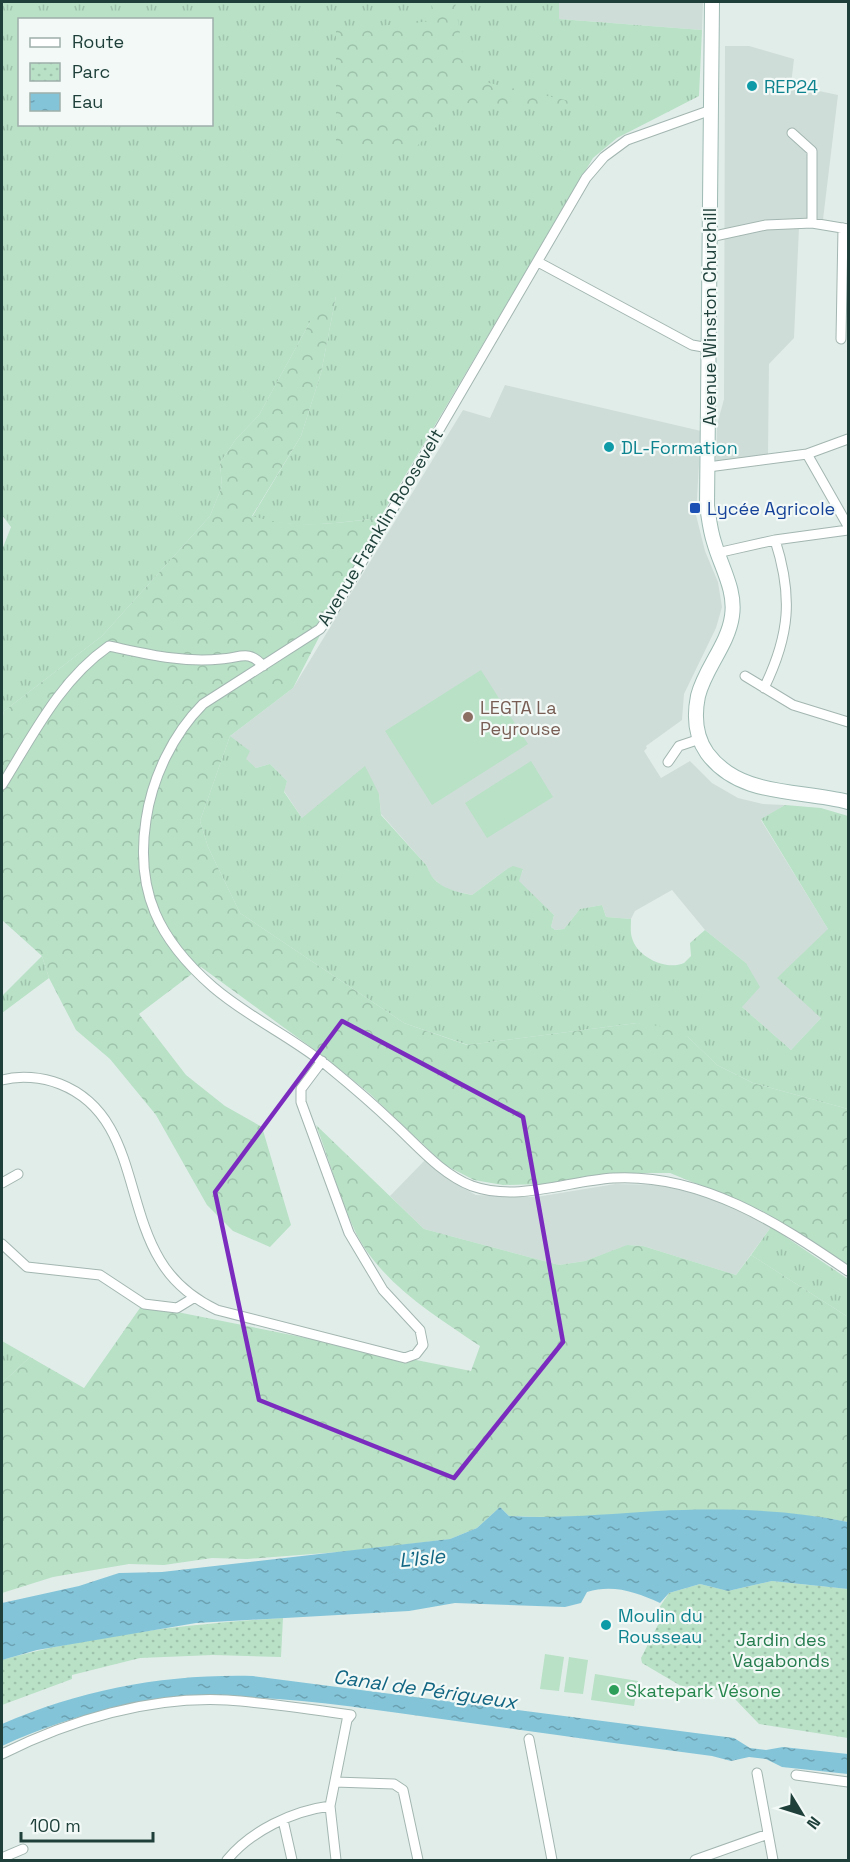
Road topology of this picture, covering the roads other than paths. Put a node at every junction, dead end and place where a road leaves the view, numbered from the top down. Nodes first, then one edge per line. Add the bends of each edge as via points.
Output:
1 (712, 2) edge
2 (711, 110) junction
3 (792, 133) dead end
4 (812, 223) junction
5 (846, 228) edge
6 (710, 237) junction
7 (538, 262) junction
8 (841, 339) dead end
9 (709, 348) junction
10 (849, 439) edge
11 (807, 454) junction
12 (708, 467) junction
13 (849, 528) edge
14 (775, 540) junction
15 (717, 553) junction
16 (263, 666) junction
17 (745, 676) dead end
18 (764, 687) junction
19 (849, 722) edge
20 (700, 739) junction
21 (668, 762) dead end
22 (2, 785) edge
23 (849, 802) edge
24 (322, 1061) junction
25 (2, 1080) edge
26 (18, 1174) dead end
27 (2, 1183) edge
28 (2, 1244) edge
29 (849, 1271) edge
30 (195, 1297) junction
31 (529, 1739) dead end
32 (2, 1754) edge
33 (757, 1773) dead end
34 (796, 1775) dead end
35 (334, 1782) junction
36 (849, 1782) edge
37 (330, 1806) junction
38 (283, 1820) junction
39 (768, 1834) junction
40 (23, 1849) dead end
41 (2, 1858) edge
42 (227, 1860) edge
43 (292, 1860) edge
44 (336, 1860) edge
45 (418, 1860) edge
46 (552, 1860) edge
47 (695, 1860) edge
48 (773, 1860) edge

1 - 2 main road, Avenue Winston Churchill
2 - 6 main road, Avenue Winston Churchill
2 - 7 street, Avenue Franklin Roosevelt via 627,140 604,157 586,178
3 - 4 street via 812,151
4 - 5 street
4 - 6 street via 766,225
5 - 8 street
6 - 9 main road, Avenue Winston Churchill
7 - 9 street via 692,345
7 - 16 street, Avenue Franklin Roosevelt via 334,610 320,629
9 - 12 main road, Avenue Winston Churchill
10 - 11 street
11 - 12 street
11 - 13 street
12 - 15 main road, Avenue Winston Churchill via 707,506
13 - 14 street
14 - 15 street
14 - 18 street via 788,605 786,632
15 - 20 main road, Avenue Winston Churchill via 731,589 732,617 699,696 696,718
16 - 22 street via 247,654 177,660 109,646 58,694
16 - 24 street, Avenue Franklin Roosevelt via 203,704 172,744 147,811 142,850 146,890 160,927 213,988
17 - 18 street
18 - 19 street via 793,705
20 - 21 street via 679,746
20 - 23 main road, Avenue Winston Churchill via 714,762 747,784
24 - 29 street, Avenue Franklin Roosevelt via 444,1170 472,1186 503,1191 546,1190 611,1178 660,1179 755,1212
24 - 30 street via 301,1089 301,1102 349,1233 383,1290 420,1330 423,1345 405,1359 217,1310
25 - 30 street via 32,1077 54,1082 87,1099 103,1115 117,1139 149,1240 174,1279
26 - 27 street
28 - 30 street via 27,1267 100,1275 144,1304 177,1308
31 - 46 street
32 - 35 street via 87,1719 146,1706 226,1700 351,1715
33 - 39 street
34 - 36 street
35 - 37 street
35 - 45 street via 394,1784 403,1790
37 - 38 street
37 - 44 street
38 - 42 street via 262,1830
38 - 43 street
39 - 47 street
39 - 48 street
40 - 41 street

